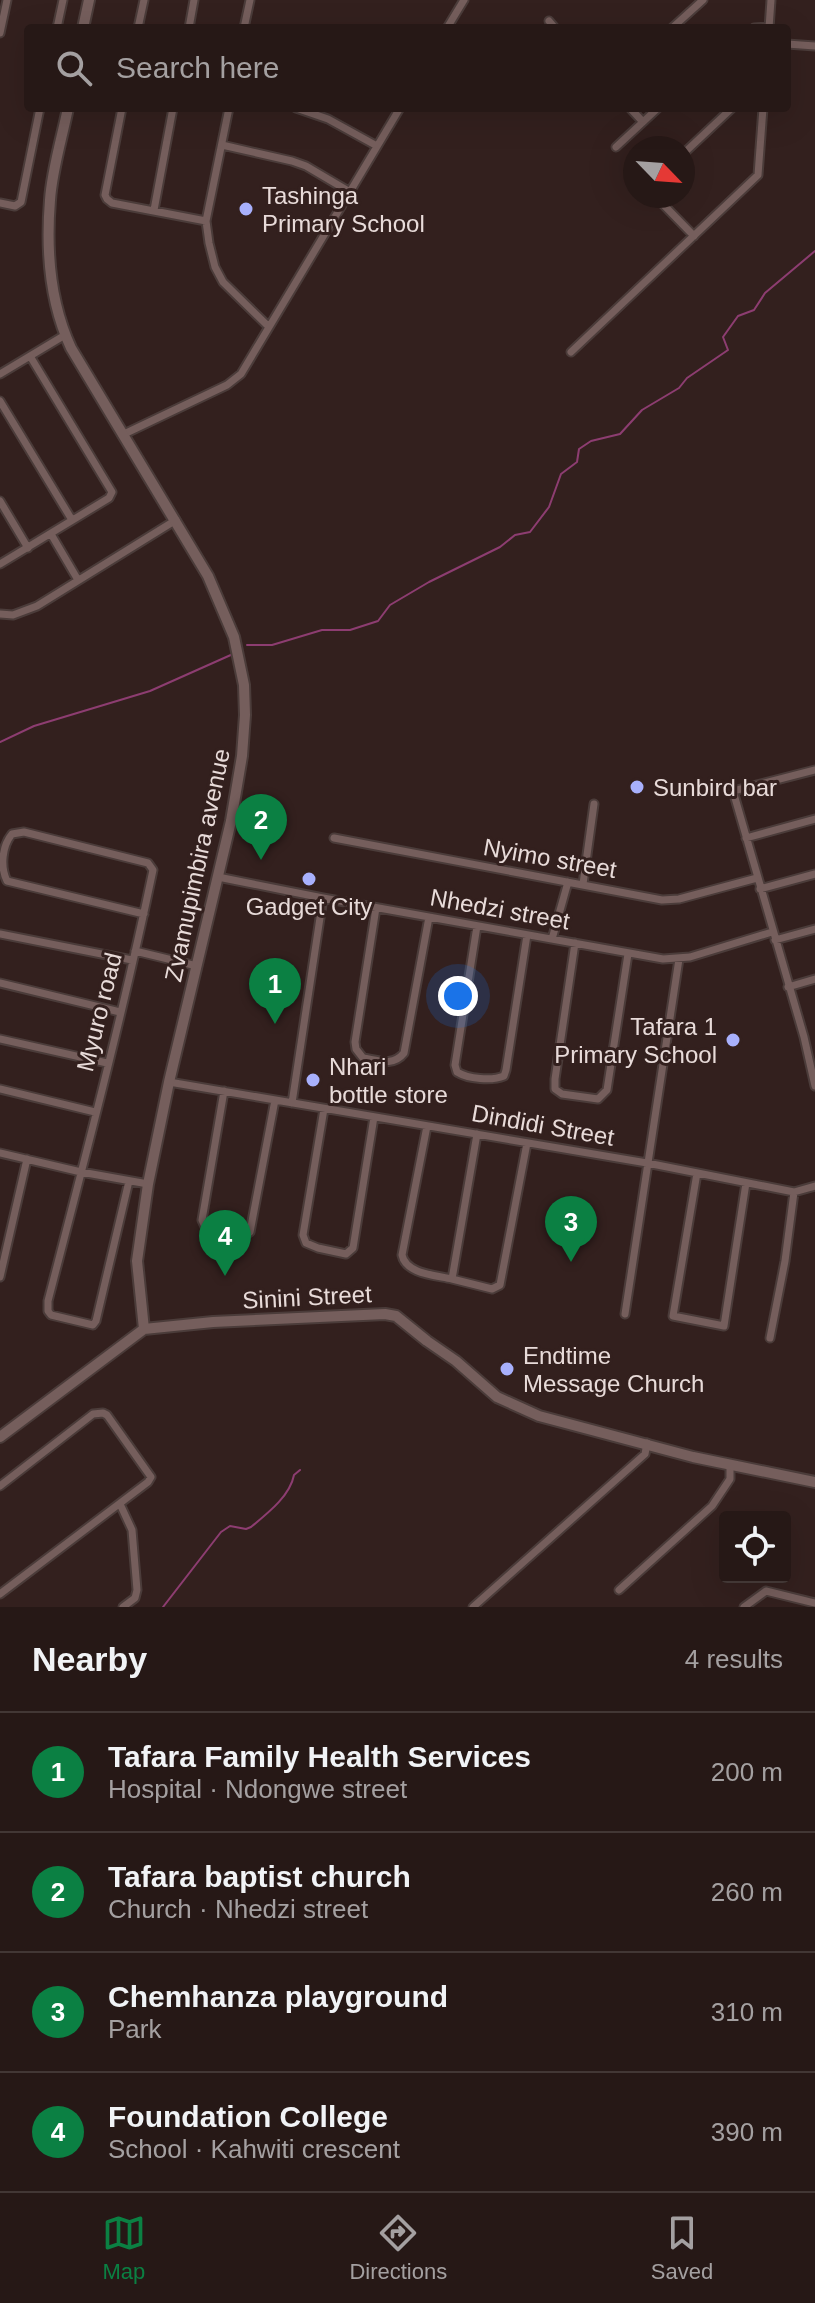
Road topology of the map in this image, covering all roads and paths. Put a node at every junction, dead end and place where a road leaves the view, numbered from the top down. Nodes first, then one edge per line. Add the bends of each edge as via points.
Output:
1 (7, 0) edge
2 (63, 0) edge
3 (89, 0) edge
4 (144, 0) edge
5 (194, 0) edge
6 (250, 0) edge
7 (464, 0) edge
8 (703, 0) edge
9 (771, 0) edge
10 (549, 21) dead end
11 (58, 24) edge
12 (84, 24) edge
13 (139, 24) edge
14 (190, 24) edge
15 (245, 24) edge
16 (449, 24) edge
17 (552, 24) edge
18 (676, 24) edge
19 (769, 24) edge
20 (0, 33) edge
21 (791, 44) edge
22 (815, 46) edge
23 (39, 112) edge
24 (67, 112) edge
25 (121, 112) edge
26 (172, 112) edge
27 (228, 112) edge
28 (308, 112) edge
29 (398, 112) edge
30 (634, 112) edge
31 (654, 112) edge
32 (728, 112) edge
33 (763, 112) edge
34 (643, 122) junction
35 (695, 143) edge
36 (222, 145) junction
37 (377, 146) junction
38 (616, 147) dead end
39 (350, 192) junction
40 (0, 203) edge
41 (667, 208) edge
42 (154, 210) junction
43 (206, 221) junction
44 (694, 236) junction
45 (269, 327) junction
46 (65, 335) junction
47 (571, 352) dead end
48 (30, 356) junction
49 (0, 374) edge
50 (0, 401) edge
51 (122, 435) junction
52 (0, 501) edge
53 (72, 520) junction
54 (176, 520) junction
55 (51, 534) junction
56 (28, 548) junction
57 (0, 564) edge
58 (78, 580) junction
59 (0, 614) edge
60 (815, 770) edge
61 (594, 804) dead end
62 (815, 819) edge
63 (334, 838) dead end
64 (746, 838) junction
65 (815, 874) edge
66 (218, 877) junction
67 (757, 878) junction
68 (568, 882) junction
69 (583, 884) junction
70 (760, 889) junction
71 (323, 898) junction
72 (376, 908) junction
73 (144, 914) junction
74 (429, 917) junction
75 (477, 926) junction
76 (815, 929) edge
77 (0, 934) edge
78 (527, 935) junction
79 (774, 936) junction
80 (552, 939) junction
81 (575, 943) junction
82 (135, 951) junction
83 (628, 954) junction
84 (679, 959) junction
85 (132, 960) junction
86 (197, 966) junction
87 (815, 979) edge
88 (0, 983) edge
89 (788, 987) junction
90 (120, 1012) junction
91 (815, 1034) edge
92 (804, 1037) junction
93 (0, 1039) edge
94 (107, 1063) junction
95 (169, 1082) junction
96 (815, 1086) edge
97 (0, 1089) edge
98 (224, 1091) junction
99 (275, 1100) junction
100 (292, 1103) junction
101 (324, 1109) junction
102 (95, 1112) junction
103 (374, 1117) junction
104 (427, 1126) junction
105 (477, 1134) junction
106 (527, 1143) junction
107 (0, 1153) edge
108 (27, 1159) junction
109 (647, 1163) junction
110 (81, 1172) junction
111 (697, 1173) junction
112 (129, 1181) junction
113 (746, 1183) junction
114 (148, 1184) junction
115 (815, 1186) edge
116 (794, 1192) junction
117 (0, 1277) edge
118 (452, 1279) junction
119 (625, 1314) dead end
120 (144, 1329) junction
121 (770, 1338) dead end
122 (0, 1437) edge
123 (647, 1443) junction
124 (730, 1466) junction
125 (815, 1482) edge
126 (0, 1486) edge
127 (120, 1504) junction
128 (619, 1590) dead end
129 (0, 1594) edge
130 (815, 1603) edge
131 (123, 1607) edge
132 (473, 1607) edge
133 (744, 1607) edge

1 - 20 street
2 - 11 street
3 - 12 street
4 - 13 street
5 - 14 street
6 - 15 street
7 - 16 street
8 - 18 street
9 - 19 street
10 - 17 street
21 - 22 street
23 - 40 street via 21,202
24 - 46 street, Zvamupimbira avenue via 50,199 48,254
25 - 42 street via 105,195 112,203
26 - 42 street
27 - 36 street
28 - 37 street
29 - 37 street
30 - 34 street
31 - 34 street
32 - 35 street
33 - 44 street via 758,175
34 - 38 street
36 - 39 street via 306,166
36 - 43 street
37 - 39 street
39 - 45 street
41 - 44 street
42 - 43 street
43 - 45 street via 223,282
44 - 47 street
45 - 51 street via 236,379
46 - 48 street
46 - 51 street, Zvamupimbira avenue
48 - 49 street
48 - 53 street via 111,489 109,498
50 - 53 street
51 - 54 street, Zvamupimbira avenue
52 - 56 street
53 - 55 street
54 - 58 street
54 - 66 street, Zvamupimbira avenue via 225,614 244,685 242,756
55 - 56 street
55 - 58 street
56 - 57 street
58 - 59 street via 37,606
60 - 64 street via 733,791
61 - 69 street
62 - 64 street
63 - 68 street, Nyimo street
64 - 67 street
65 - 70 street
66 - 71 street, Nhedzi street
66 - 86 street, Zvamupimbira avenue
67 - 69 street, Nyimo street via 671,900
67 - 70 street
68 - 69 street, Nyimo street
68 - 80 street
70 - 79 street
71 - 72 street, Nhedzi street
71 - 100 street
72 - 74 street, Nhedzi street
72 - 74 street via 355,1042 363,1058 386,1062 404,1053
73 - 73 street, Myuro road via 7,881 1,871 7,840 18,832 148,863 153,870
73 - 82 street, Myuro road
74 - 75 street, Nhedzi street
75 - 78 street, Nhedzi street
75 - 78 street via 455,1065 463,1076 504,1076
76 - 79 street, Nhedzi street
77 - 85 street
78 - 80 street, Nhedzi street
79 - 84 street, Nhedzi street
79 - 89 street
80 - 81 street, Nhedzi street
81 - 83 street, Nhedzi street
81 - 83 street via 555,1079 555,1089 562,1094 598,1099 607,1090
82 - 85 street, Myuro road
82 - 86 street
83 - 84 street, Nhedzi street
84 - 109 street
85 - 90 street, Myuro road
86 - 95 street, Zvamupimbira avenue
87 - 89 street
88 - 90 street
89 - 92 street
90 - 94 street, Myuro road
91 - 92 street
92 - 96 street
93 - 94 street
94 - 102 street, Myuro road
95 - 98 street, Dindidi Street
95 - 114 street, Zvamupimbira avenue
97 - 102 street
98 - 99 street, Dindidi Street
98 - 99 street via 202,1220 206,1229 244,1236 250,1232
99 - 100 street, Dindidi Street
100 - 101 street, Dindidi Street
101 - 103 street, Dindidi Street
101 - 103 street via 303,1235 311,1246 343,1254 353,1248
102 - 110 street, Myuro road
103 - 104 street, Dindidi Street
104 - 105 street, Dindidi Street
104 - 118 street via 402,1255 405,1265
105 - 106 street, Dindidi Street
105 - 118 street
106 - 109 street, Dindidi Street
106 - 118 street via 500,1285 492,1289
107 - 108 street
108 - 110 street
108 - 117 street
109 - 111 street, Dindidi Street
109 - 119 street
110 - 112 street
110 - 112 street, Myuro road via 47,1306 51,1315 93,1325
111 - 113 street, Dindidi Street
111 - 113 street via 673,1316 724,1326
112 - 114 street
113 - 116 street, Dindidi Street
114 - 120 street, Zvamupimbira avenue via 137,1261
115 - 116 street, Dindidi Street
116 - 121 street
120 - 122 street
120 - 123 street, Sinini Street via 396,1316 497,1397 539,1416
123 - 124 street, Sinini Street
123 - 132 street via 645,1454
124 - 125 street, Sinini Street
124 - 128 street via 730,1479 712,1506
126 - 127 street via 93,1414 103,1413 151,1477
127 - 129 street
127 - 131 street via 132,1530 137,1590
130 - 133 street via 766,1591

